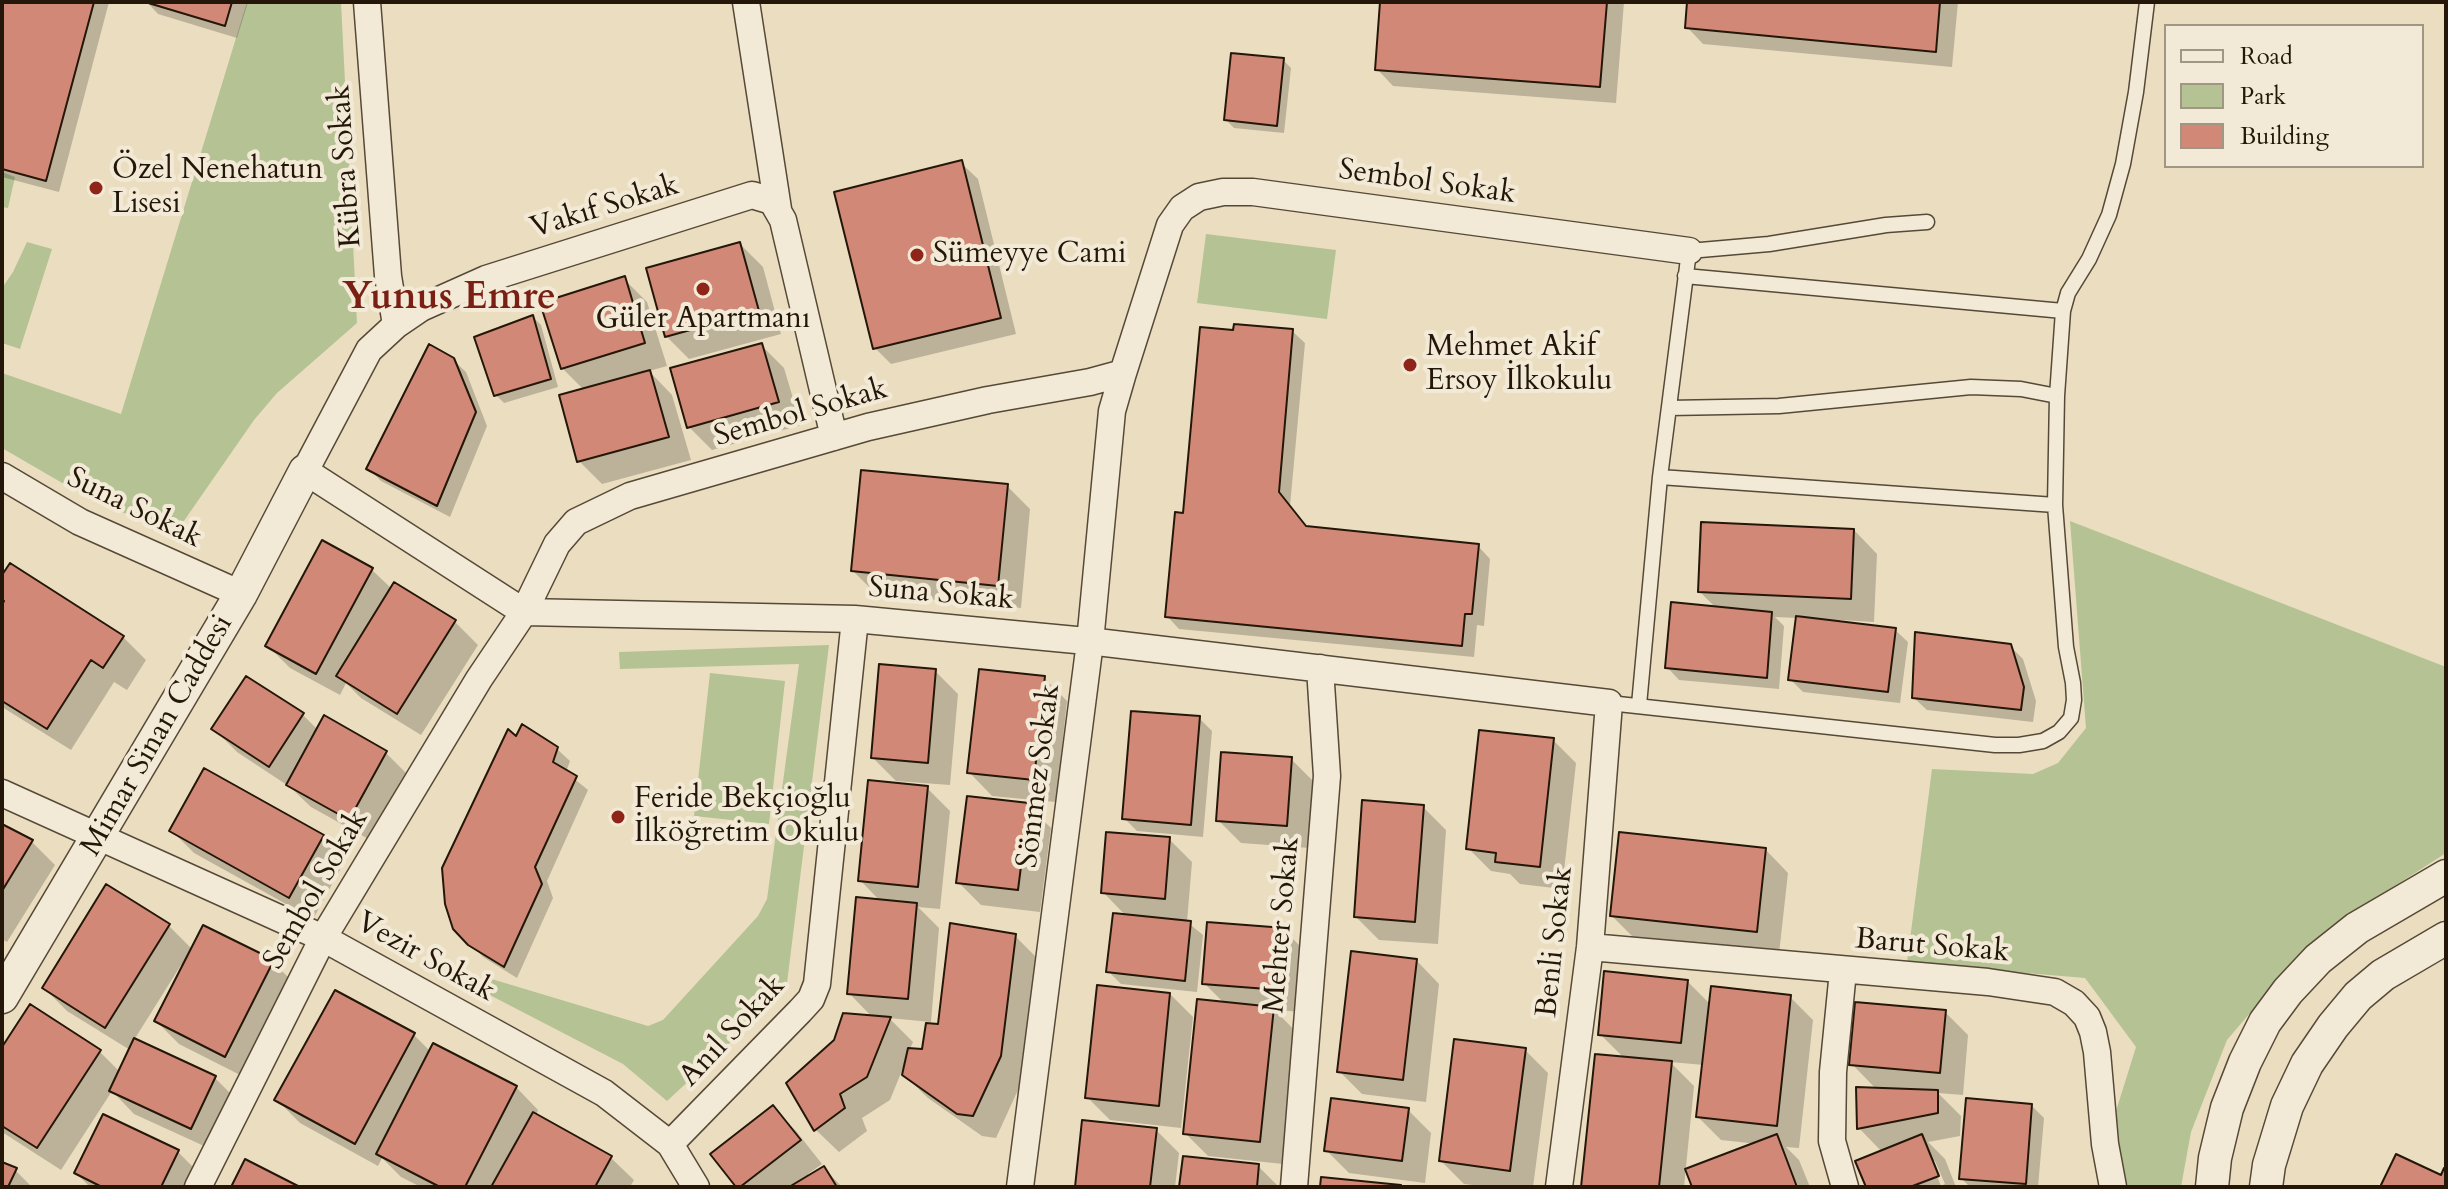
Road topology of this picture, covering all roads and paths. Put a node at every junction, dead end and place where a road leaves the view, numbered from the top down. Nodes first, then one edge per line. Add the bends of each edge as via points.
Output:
1 (367, 2) edge
2 (746, 2) edge
3 (2147, 2) edge
4 (778, 209) junction
5 (1927, 222) dead end
6 (1687, 263) junction
7 (2063, 311) junction
8 (396, 325) junction
9 (1123, 373) junction
10 (2057, 396) junction
11 (1669, 408) junction
12 (834, 437) junction
13 (305, 471) junction
14 (2, 476) edge
15 (1660, 477) junction
16 (2055, 505) junction
17 (241, 594) junction
18 (524, 612) junction
19 (855, 619) junction
20 (1090, 642) junction
21 (1320, 668) junction
22 (1609, 703) junction
23 (1639, 705) junction
24 (2, 793) edge
25 (98, 839) junction
26 (2446, 876) edge
27 (323, 938) junction
28 (2446, 938) edge
29 (1590, 947) junction
30 (1843, 971) junction
31 (2, 997) edge
32 (670, 1144) junction
33 (198, 1187) edge
34 (696, 1187) edge
35 (1020, 1187) edge
36 (1294, 1187) edge
37 (1559, 1187) edge
38 (1845, 1187) edge
39 (2113, 1187) edge
40 (2212, 1187) edge
41 (2266, 1187) edge

1 - 8 street, Kübra Sokak
2 - 4 street
3 - 7 lane via 2123,164 2109,215
4 - 8 street, Vakıf Sokak via 772,201 752,195 486,279
4 - 12 street
5 - 6 lane via 1769,244
6 - 7 lane
6 - 9 street, Sembol Sokak via 1253,192 1223,192 1199,197 1170,225
6 - 11 lane
7 - 10 lane
8 - 13 street, Vakıf Sokak via 369,350
9 - 12 street, Sembol Sokak
9 - 20 street, Sönmez Sokak via 1112,411
10 - 11 lane via 1971,387 1779,406
10 - 16 lane
11 - 15 lane
12 - 18 street, Sembol Sokak via 630,496 576,522 557,544
13 - 17 street, Mimar Sinan Caddesi
13 - 18 street
14 - 17 street, Suna Sokak via 80,522
15 - 16 lane
15 - 23 lane
16 - 23 lane via 2074,700 2071,718 2043,741 1995,745
17 - 25 street, Mimar Sinan Caddesi
18 - 19 street, Suna Sokak
18 - 27 street, Sembol Sokak
19 - 20 street, Suna Sokak
19 - 32 street, Anıl Sokak via 817,984 800,1011
20 - 21 street, Suna Sokak
20 - 35 street, Sönmez Sokak
21 - 22 street, Suna Sokak
21 - 36 street, Mehter Sokak via 1327,776
22 - 23 lane
22 - 29 street, Benli Sokak
24 - 25 street, Vezir Sokak
25 - 27 street, Vezir Sokak
25 - 31 street, Mimar Sinan Caddesi
26 - 40 street via 2357,928 2288,991 2265,1022 2236,1085
27 - 32 street, Vezir Sokak via 604,1093
27 - 33 street, Sembol Sokak
28 - 41 street via 2383,975 2333,1026 2287,1106
29 - 30 street, Barut Sokak
29 - 37 street, Benli Sokak
30 - 38 street via 1832,1141
30 - 39 street, Barut Sokak via 2026,987 2055,992 2074,1003 2087,1017 2095,1042
32 - 34 street, Vezir Sokak

